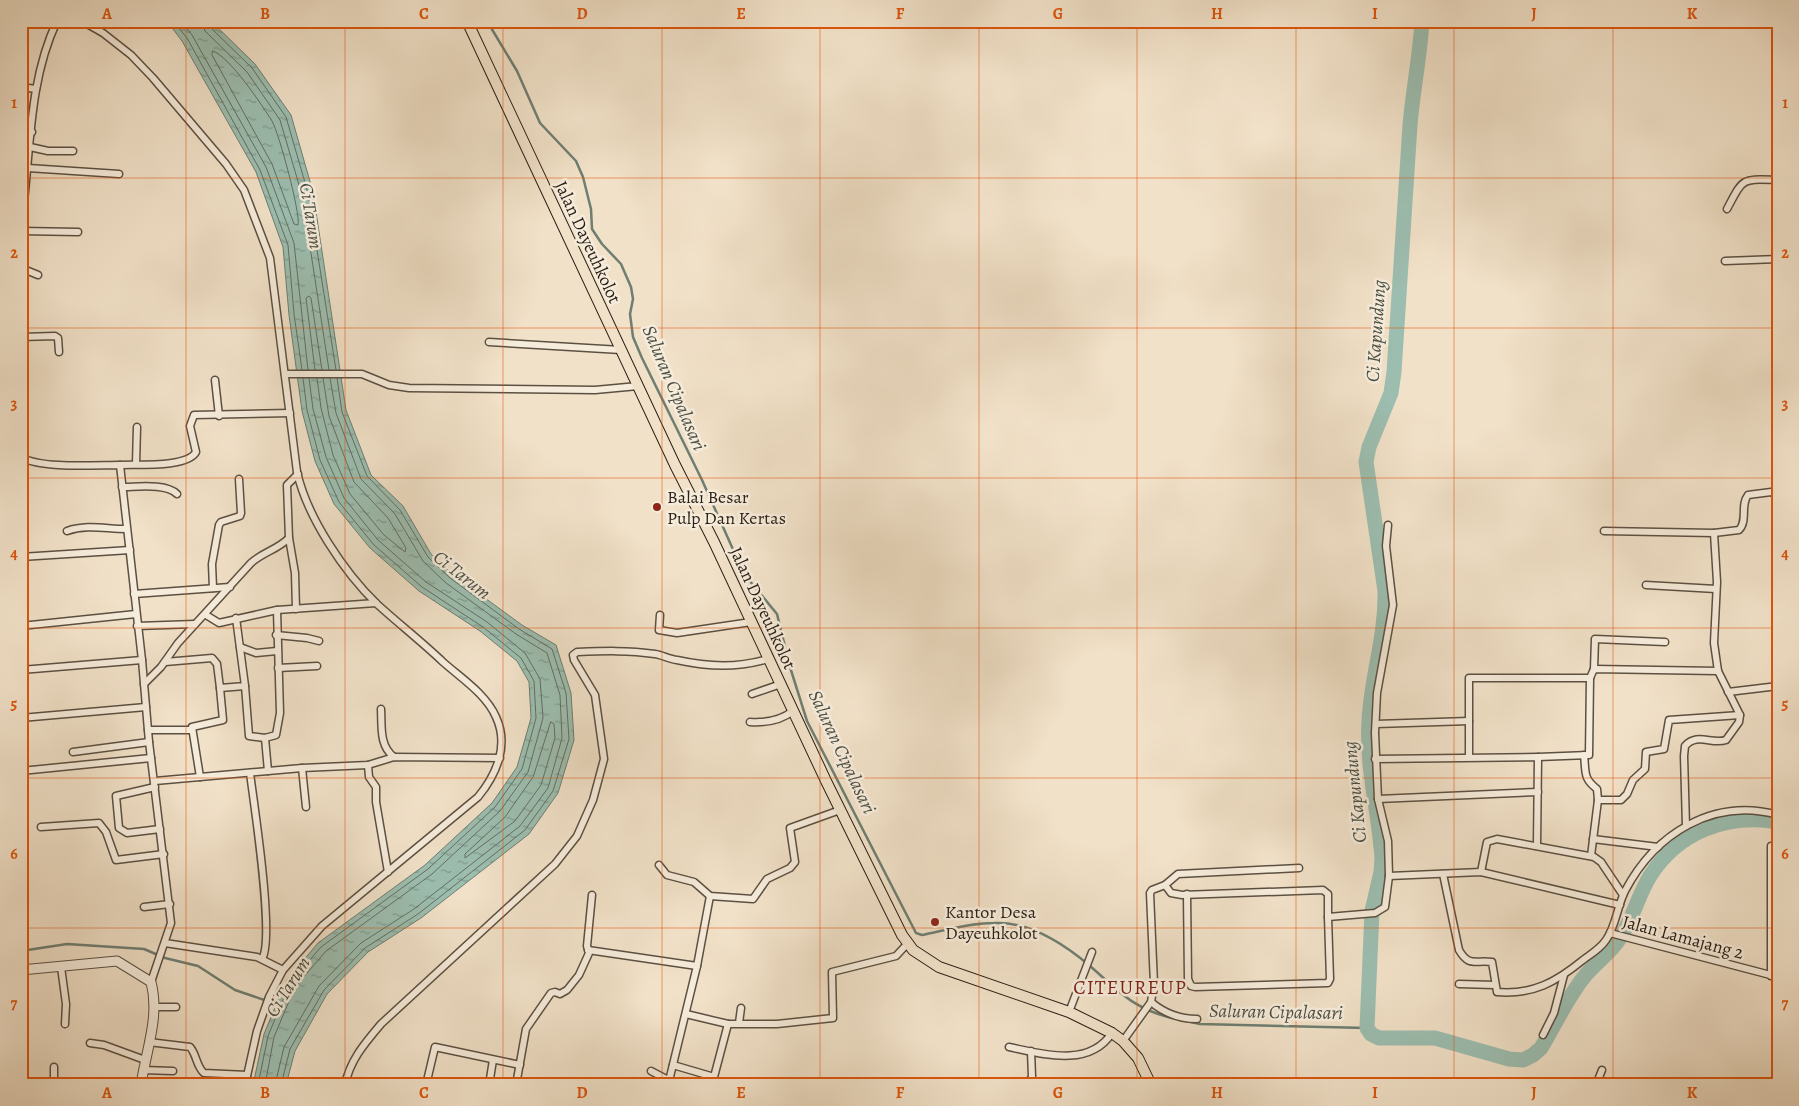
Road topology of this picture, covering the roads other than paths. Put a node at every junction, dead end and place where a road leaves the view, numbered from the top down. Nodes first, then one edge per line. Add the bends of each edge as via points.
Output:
1 (57, 21) edge
2 (82, 21) edge
3 (467, 21) edge
4 (21, 88) edge
5 (36, 89) junction
6 (21, 131) edge
7 (32, 132) junction
8 (30, 148) junction
9 (73, 151) dead end
10 (28, 168) junction
11 (119, 174) dead end
12 (1778, 180) edge
13 (23, 197) edge
14 (1727, 210) dead end
15 (21, 226) edge
16 (21, 231) edge
17 (78, 232) dead end
18 (1778, 259) edge
19 (1725, 261) dead end
20 (21, 268) edge
21 (38, 275) dead end
22 (21, 337) edge
23 (488, 342) dead end
24 (620, 350) junction
25 (59, 352) dead end
26 (285, 374) junction
27 (216, 380) dead end
28 (638, 386) junction
29 (290, 413) junction
30 (219, 416) junction
31 (137, 427) dead end
32 (21, 458) edge
33 (136, 464) junction
34 (120, 465) junction
35 (298, 474) junction
36 (239, 479) dead end
37 (122, 487) junction
38 (177, 494) dead end
39 (1778, 496) edge
40 (1388, 525) dead end
41 (126, 529) junction
42 (66, 531) dead end
43 (1604, 531) dead end
44 (1714, 533) junction
45 (289, 538) junction
46 (130, 550) junction
47 (21, 558) edge
48 (1646, 585) dead end
49 (230, 587) junction
50 (213, 588) junction
51 (1716, 589) junction
52 (134, 594) junction
53 (376, 603) junction
54 (296, 609) junction
55 (277, 610) junction
56 (136, 614) junction
57 (206, 615) junction
58 (660, 615) dead end
59 (236, 618) junction
60 (751, 622) junction
61 (195, 624) junction
62 (21, 626) edge
63 (138, 626) junction
64 (276, 635) junction
65 (319, 642) dead end
66 (1665, 642) dead end
67 (240, 647) junction
68 (277, 651) junction
69 (768, 659) junction
70 (142, 660) junction
71 (164, 662) junction
72 (317, 666) dead end
73 (278, 668) junction
74 (1594, 669) junction
75 (21, 670) edge
76 (1718, 671) junction
77 (1590, 678) junction
78 (144, 684) junction
79 (781, 684) junction
80 (245, 686) junction
81 (1778, 686) edge
82 (220, 688) junction
83 (1728, 692) junction
84 (752, 694) dead end
85 (146, 707) junction
86 (381, 709) dead end
87 (793, 711) junction
88 (1740, 715) junction
89 (21, 718) edge
90 (1469, 721) junction
91 (750, 722) dead end
92 (1376, 724) junction
93 (148, 730) junction
94 (192, 730) junction
95 (265, 738) junction
96 (149, 742) junction
97 (73, 752) dead end
98 (1584, 755) junction
99 (394, 757) junction
100 (1469, 757) junction
101 (1538, 757) junction
102 (151, 758) junction
103 (500, 758) junction
104 (1375, 759) junction
105 (368, 765) junction
106 (302, 768) junction
107 (21, 771) edge
108 (268, 772) junction
109 (250, 773) junction
110 (200, 777) junction
111 (155, 784) junction
112 (1538, 792) junction
113 (1378, 799) junction
114 (1598, 800) junction
115 (306, 807) dead end
116 (840, 810) junction
117 (1778, 815) edge
118 (1686, 826) junction
119 (41, 827) dead end
120 (160, 829) junction
121 (1593, 839) junction
122 (1537, 846) junction
123 (1771, 846) dead end
124 (1658, 847) junction
125 (164, 854) junction
126 (1591, 856) junction
127 (659, 865) dead end
128 (1299, 868) dead end
129 (388, 872) junction
130 (1481, 872) junction
131 (1443, 874) junction
132 (1389, 876) junction
133 (1165, 886) junction
134 (1187, 894) junction
135 (592, 895) dead end
136 (1623, 895) junction
137 (710, 896) junction
138 (170, 904) junction
139 (1774, 904) edge
140 (1620, 905) junction
141 (144, 907) dead end
142 (1328, 917) junction
143 (1612, 934) junction
144 (166, 943) junction
145 (908, 943) junction
146 (588, 950) junction
147 (1092, 952) dead end
148 (262, 959) junction
149 (697, 966) junction
150 (61, 967) junction
151 (21, 970) edge
152 (283, 970) junction
153 (1564, 975) junction
154 (1774, 976) edge
155 (151, 982) junction
156 (1459, 984) dead end
157 (1495, 985) junction
158 (1150, 1003) junction
159 (155, 1007) junction
160 (176, 1007) dead end
161 (741, 1008) dead end
162 (1069, 1012) junction
163 (686, 1014) junction
164 (1197, 1019) dead end
165 (738, 1023) junction
166 (65, 1024) dead end
167 (728, 1024) junction
168 (1112, 1033) junction
169 (1543, 1035) dead end
170 (1123, 1041) junction
171 (149, 1042) junction
172 (90, 1043) dead end
173 (1009, 1047) dead end
174 (1031, 1051) junction
175 (145, 1060) junction
176 (493, 1060) junction
177 (520, 1065) junction
178 (673, 1065) junction
179 (54, 1068) dead end
180 (143, 1070) junction
181 (1602, 1070) dead end
182 (651, 1071) dead end
183 (173, 1072) dead end
184 (247, 1075) junction
185 (669, 1083) edge
186 (54, 1085) edge
187 (142, 1085) edge
188 (246, 1085) edge
189 (345, 1085) edge
190 (426, 1085) edge
191 (490, 1085) edge
192 (516, 1085) edge
193 (1020, 1085) edge
194 (1151, 1085) edge
195 (1596, 1085) edge

1 - 5 street
2 - 26 street via 103,33 148,72 237,178 270,258
3 - 24 main road, Jalan Dayeuhkolot
4 - 5 street
5 - 7 street
6 - 7 street
7 - 8 street
8 - 9 street
8 - 10 street
10 - 11 street
10 - 13 street
12 - 14 street via 1748,179 1741,182
13 - 15 street
16 - 17 street
18 - 19 street
20 - 21 street
22 - 25 street via 55,336 59,340
23 - 24 street
24 - 28 main road, Jalan Dayeuhkolot
26 - 28 street via 369,376 396,387 415,388 595,390
26 - 29 street
27 - 30 street
28 - 60 main road, Jalan Dayeuhkolot
29 - 30 street
29 - 35 street
30 - 33 street via 194,415 190,426 196,452 191,458 178,462
31 - 33 street
32 - 34 street via 60,464
33 - 34 street
34 - 37 street
35 - 45 street via 287,485
35 - 53 street via 306,501 330,544
36 - 50 street via 242,513 219,525 212,564
37 - 38 street via 158,488
37 - 41 street
39 - 44 street via 1771,492 1751,493 1745,498 1742,529
40 - 92 street via 1386,546 1392,605 1377,693
41 - 42 street via 100,526
41 - 46 street
43 - 44 street
44 - 51 street
45 - 49 street via 280,547 260,554
45 - 54 street via 295,573
46 - 47 street
46 - 52 street
48 - 51 street
49 - 50 street
49 - 57 street
50 - 52 street
51 - 76 street via 1714,643
52 - 56 street
53 - 54 street
53 - 103 street via 479,694 495,714 502,736
54 - 55 street
55 - 59 street
55 - 64 street
56 - 62 street
56 - 63 street
57 - 59 street via 219,622
57 - 61 street
58 - 60 street via 659,630 677,633
59 - 67 street
60 - 69 main road, Jalan Dayeuhkolot
61 - 63 street
61 - 71 street
63 - 70 street
64 - 65 street
64 - 68 street
66 - 74 street via 1595,639
67 - 68 street via 256,653
67 - 80 street
68 - 73 street
69 - 79 main road, Jalan Dayeuhkolot
69 - 189 street via 724,667 625,650 576,653 574,660 597,700 604,759 593,800 577,836 555,864 381,1024 358,1051
70 - 75 street
70 - 78 street
71 - 78 street
71 - 82 street via 214,659
72 - 73 street
73 - 95 street via 280,720 276,735
74 - 76 street
74 - 77 street
76 - 83 street
77 - 90 street via 1469,678
77 - 98 street via 1589,755
78 - 85 street
79 - 84 street
79 - 87 main road, Jalan Dayeuhkolot
80 - 82 street
80 - 95 street via 248,735
81 - 83 street
82 - 94 street via 223,720 194,725
83 - 88 street
85 - 89 street
85 - 93 street
86 - 99 street via 384,744
87 - 91 street via 784,718
87 - 116 main road, Jalan Dayeuhkolot
88 - 114 street via 1669,720 1664,749 1646,752 1645,769 1633,780 1625,797 1621,800
88 - 118 street via 1739,722 1726,740 1702,738 1686,746
90 - 92 street
90 - 100 street
92 - 104 street
93 - 94 street
93 - 96 street
94 - 110 street
95 - 108 street
96 - 97 street
96 - 102 street
98 - 101 street
98 - 114 street via 1585,776 1597,789
99 - 103 street
99 - 105 street
100 - 101 street
100 - 104 street
101 - 112 street
102 - 107 street
102 - 111 street
103 - 129 street via 490,783 478,797
104 - 113 street
105 - 106 street
105 - 129 street via 369,777 376,787
106 - 108 street
106 - 115 street
108 - 109 street
109 - 110 street
109 - 148 street via 264,897 267,946
110 - 111 street
111 - 120 street
111 - 120 street via 116,796 119,828 127,833
112 - 113 street
112 - 122 street
113 - 132 street via 1388,841
114 - 121 street
116 - 137 street via 790,828 794,862 790,868 767,879 754,898
116 - 145 main road, Jalan Dayeuhkolot
117 - 118 street via 1736,809
118 - 124 street
119 - 125 street via 99,823 106,832 116,860
120 - 125 street
121 - 124 street
121 - 126 street
122 - 126 street
122 - 130 street via 1497,839 1487,842
123 - 139 street
124 - 136 street via 1642,864
125 - 138 street
126 - 136 street via 1600,862
127 - 137 street via 667,875 694,882
128 - 133 street via 1178,874
129 - 152 street via 322,926
130 - 131 street
130 - 140 street
131 - 132 street
131 - 157 street via 1459,950 1469,962 1492,962
132 - 142 street via 1385,907 1375,913
133 - 134 street via 1175,895
133 - 158 street via 1150,893 1154,984
134 - 142 street via 1323,890 1328,894
134 - 142 street via 1188,979 1194,988 1328,983
135 - 146 street
136 - 140 street
137 - 149 street
138 - 141 street
138 - 144 street via 171,923
139 - 154 street
140 - 143 street
143 - 153 street
143 - 154 street, Jalan Lamajang 2
144 - 148 street
144 - 155 street
145 - 162 main road, Jalan Dayeuhkolot via 939,967
145 - 165 street via 896,956 832,972 833,1018 776,1024
146 - 149 street
146 - 177 street via 579,975 567,990 560,994 551,993 530,1021 522,1041
147 - 162 street
148 - 152 street
149 - 163 street
150 - 151 street
150 - 155 street via 117,961
150 - 166 street
152 - 184 street via 268,997
153 - 157 street via 1554,982 1526,990 1498,992
153 - 169 street via 1554,1013
155 - 159 street
156 - 157 street
158 - 164 street via 1175,1016
158 - 170 street
159 - 160 street
159 - 171 street
161 - 165 street
162 - 168 main road, Jalan Dayeuhkolot
163 - 167 street
163 - 178 street
165 - 167 street
167 - 178 street via 714,1077
168 - 170 main road, Jalan Dayeuhkolot
168 - 174 street via 1103,1044 1076,1056
170 - 194 main road, Jalan Dayeuhkolot via 1138,1058
171 - 175 street
171 - 184 street via 190,1047 204,1073
172 - 175 street
173 - 174 street
174 - 193 street via 1032,1077
175 - 180 street
176 - 177 street
176 - 190 street via 434,1048
176 - 191 street
177 - 192 street
178 - 185 street
179 - 186 street
180 - 183 street
180 - 187 street
181 - 195 street
182 - 185 street
184 - 188 street

